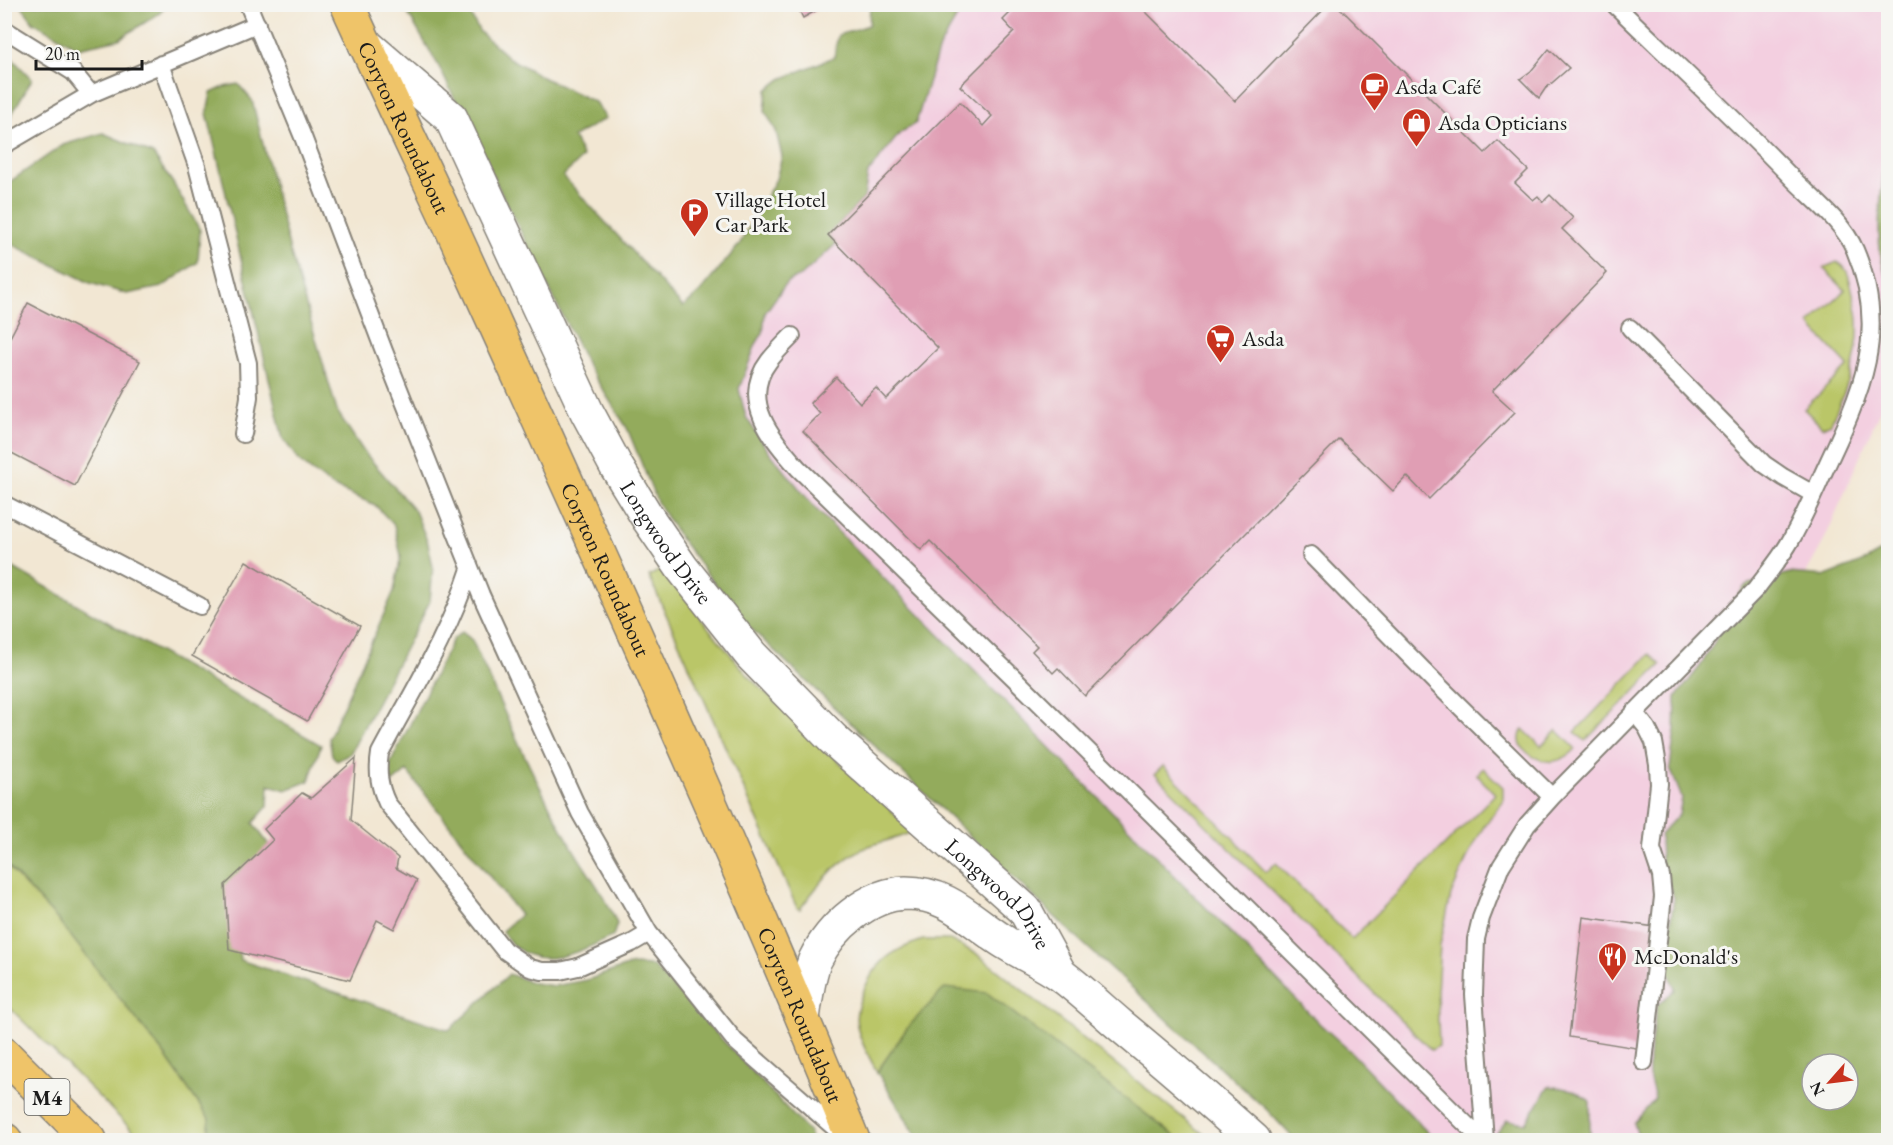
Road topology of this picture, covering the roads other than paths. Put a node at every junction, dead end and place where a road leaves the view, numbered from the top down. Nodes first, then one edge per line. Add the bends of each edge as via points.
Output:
1 (248, 4) edge
2 (347, 4) edge
3 (1614, 4) edge
4 (257, 24) junction
5 (4, 29) edge
6 (365, 44) junction
7 (161, 64) junction
8 (91, 94) junction
9 (4, 145) edge
10 (1630, 328) dead end
11 (792, 336) dead end
12 (243, 434) dead end
13 (1814, 494) junction
14 (4, 504) edge
15 (1311, 555) dead end
16 (470, 569) junction
17 (200, 606) dead end
18 (1634, 712) junction
19 (1552, 797) junction
20 (649, 933) junction
21 (1060, 975) junction
22 (803, 1018) junction
23 (4, 1054) edge
24 (1644, 1062) dead end
25 (90, 1140) edge
26 (851, 1140) edge
27 (1254, 1140) edge
28 (1484, 1140) edge

1 - 4 lane
2 - 6 highway, Coryton Roundabout
3 - 13 lane via 1801,186 1855,249 1871,307 1867,365 1857,402
4 - 7 lane
4 - 16 lane
5 - 8 lane via 73,72
6 - 21 street, Longwood Drive via 451,118 587,412 627,484 682,568 751,655 833,739 1025,910
6 - 22 highway, Coryton Roundabout via 639,645
7 - 8 lane
7 - 12 lane via 197,165 248,363 249,397
8 - 9 lane
10 - 13 lane via 1764,464
11 - 28 lane via 768,363 758,386 759,414 775,443
13 - 18 lane via 1789,544 1756,589
14 - 17 lane
15 - 19 lane
16 - 20 lane via 580,813
16 - 20 lane via 447,629 380,753 380,788 387,803 504,950 530,968 560,972 578,967
18 - 19 lane
18 - 24 lane via 1654,742 1658,765 1652,849 1663,897
19 - 28 lane via 1527,825 1501,866 1476,939 1474,995
20 - 26 lane via 735,1041
21 - 22 street, Longwood Drive via 948,903 906,893 866,905 837,929 815,961
21 - 27 street, Longwood Drive
22 - 26 highway, Coryton Roundabout
23 - 25 highway, M4

